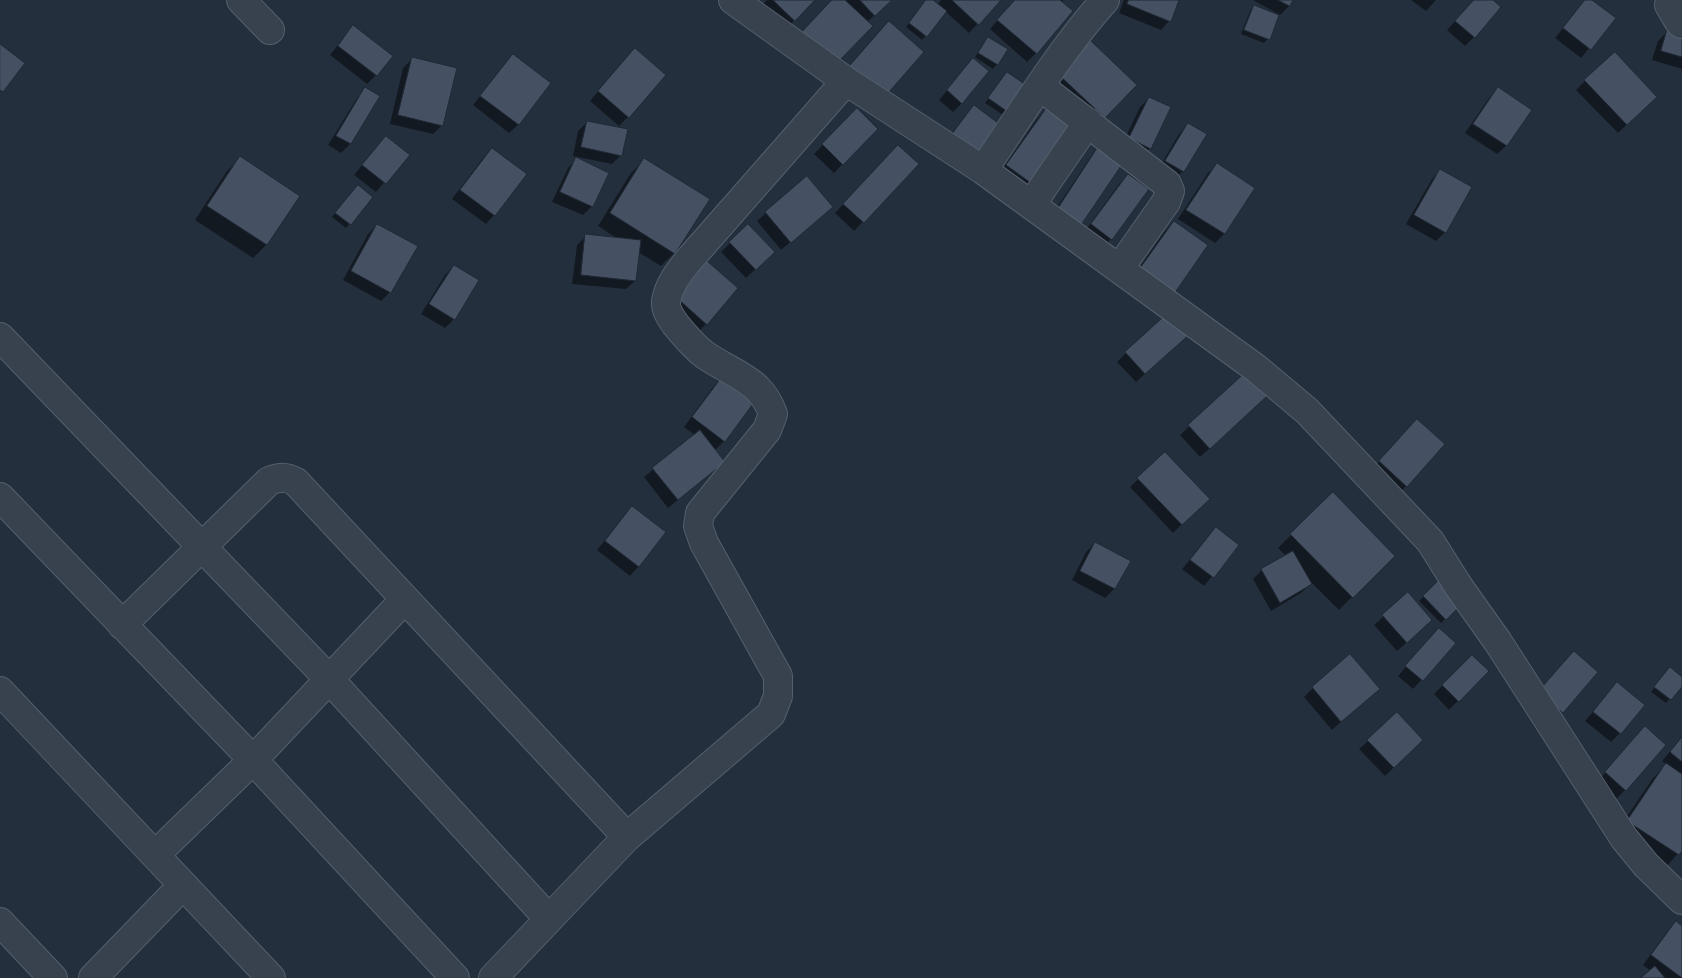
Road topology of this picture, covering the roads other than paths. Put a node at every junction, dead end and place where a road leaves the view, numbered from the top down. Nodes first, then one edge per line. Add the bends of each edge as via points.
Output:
1 (240, 0) edge
2 (1106, 0) edge
3 (1672, 0) edge
4 (736, 1) edge
5 (1682, 24) edge
6 (270, 30) dead end
7 (846, 80) junction
8 (1041, 86) junction
9 (1088, 122) junction
10 (983, 170) junction
11 (1031, 205) junction
12 (1119, 269) junction
13 (0, 337) edge
14 (0, 497) edge
15 (201, 546) junction
16 (405, 600) junction
17 (122, 625) junction
18 (330, 680) junction
19 (0, 691) edge
20 (252, 760) junction
21 (627, 837) junction
22 (156, 855) junction
23 (183, 885) junction
24 (1682, 900) edge
25 (549, 920) junction
26 (0, 922) edge
27 (53, 978) edge
28 (93, 978) edge
29 (270, 978) edge
30 (455, 978) edge
31 (493, 978) edge

1 - 6 street
2 - 8 street
3 - 5 street via 1669,5
4 - 7 street
7 - 10 street
7 - 21 street via 688,261 670,287 667,310 686,338 706,356 757,388 773,414 767,430 700,513 698,526 704,543 778,676 778,696 771,714
8 - 9 street
8 - 10 street
9 - 11 street
9 - 12 street via 1160,178 1170,191 1166,202
10 - 11 street
11 - 12 street
12 - 24 street via 1257,369 1307,411 1430,541 1624,838
13 - 15 street
14 - 17 street
15 - 16 street via 268,481 288,478 296,482
15 - 17 street
15 - 18 street
16 - 18 street
16 - 21 street
17 - 20 street
18 - 20 street
18 - 25 street
19 - 22 street
20 - 22 street
20 - 30 street
21 - 25 street
22 - 23 street
23 - 28 street
23 - 29 street
25 - 31 street
26 - 27 street

